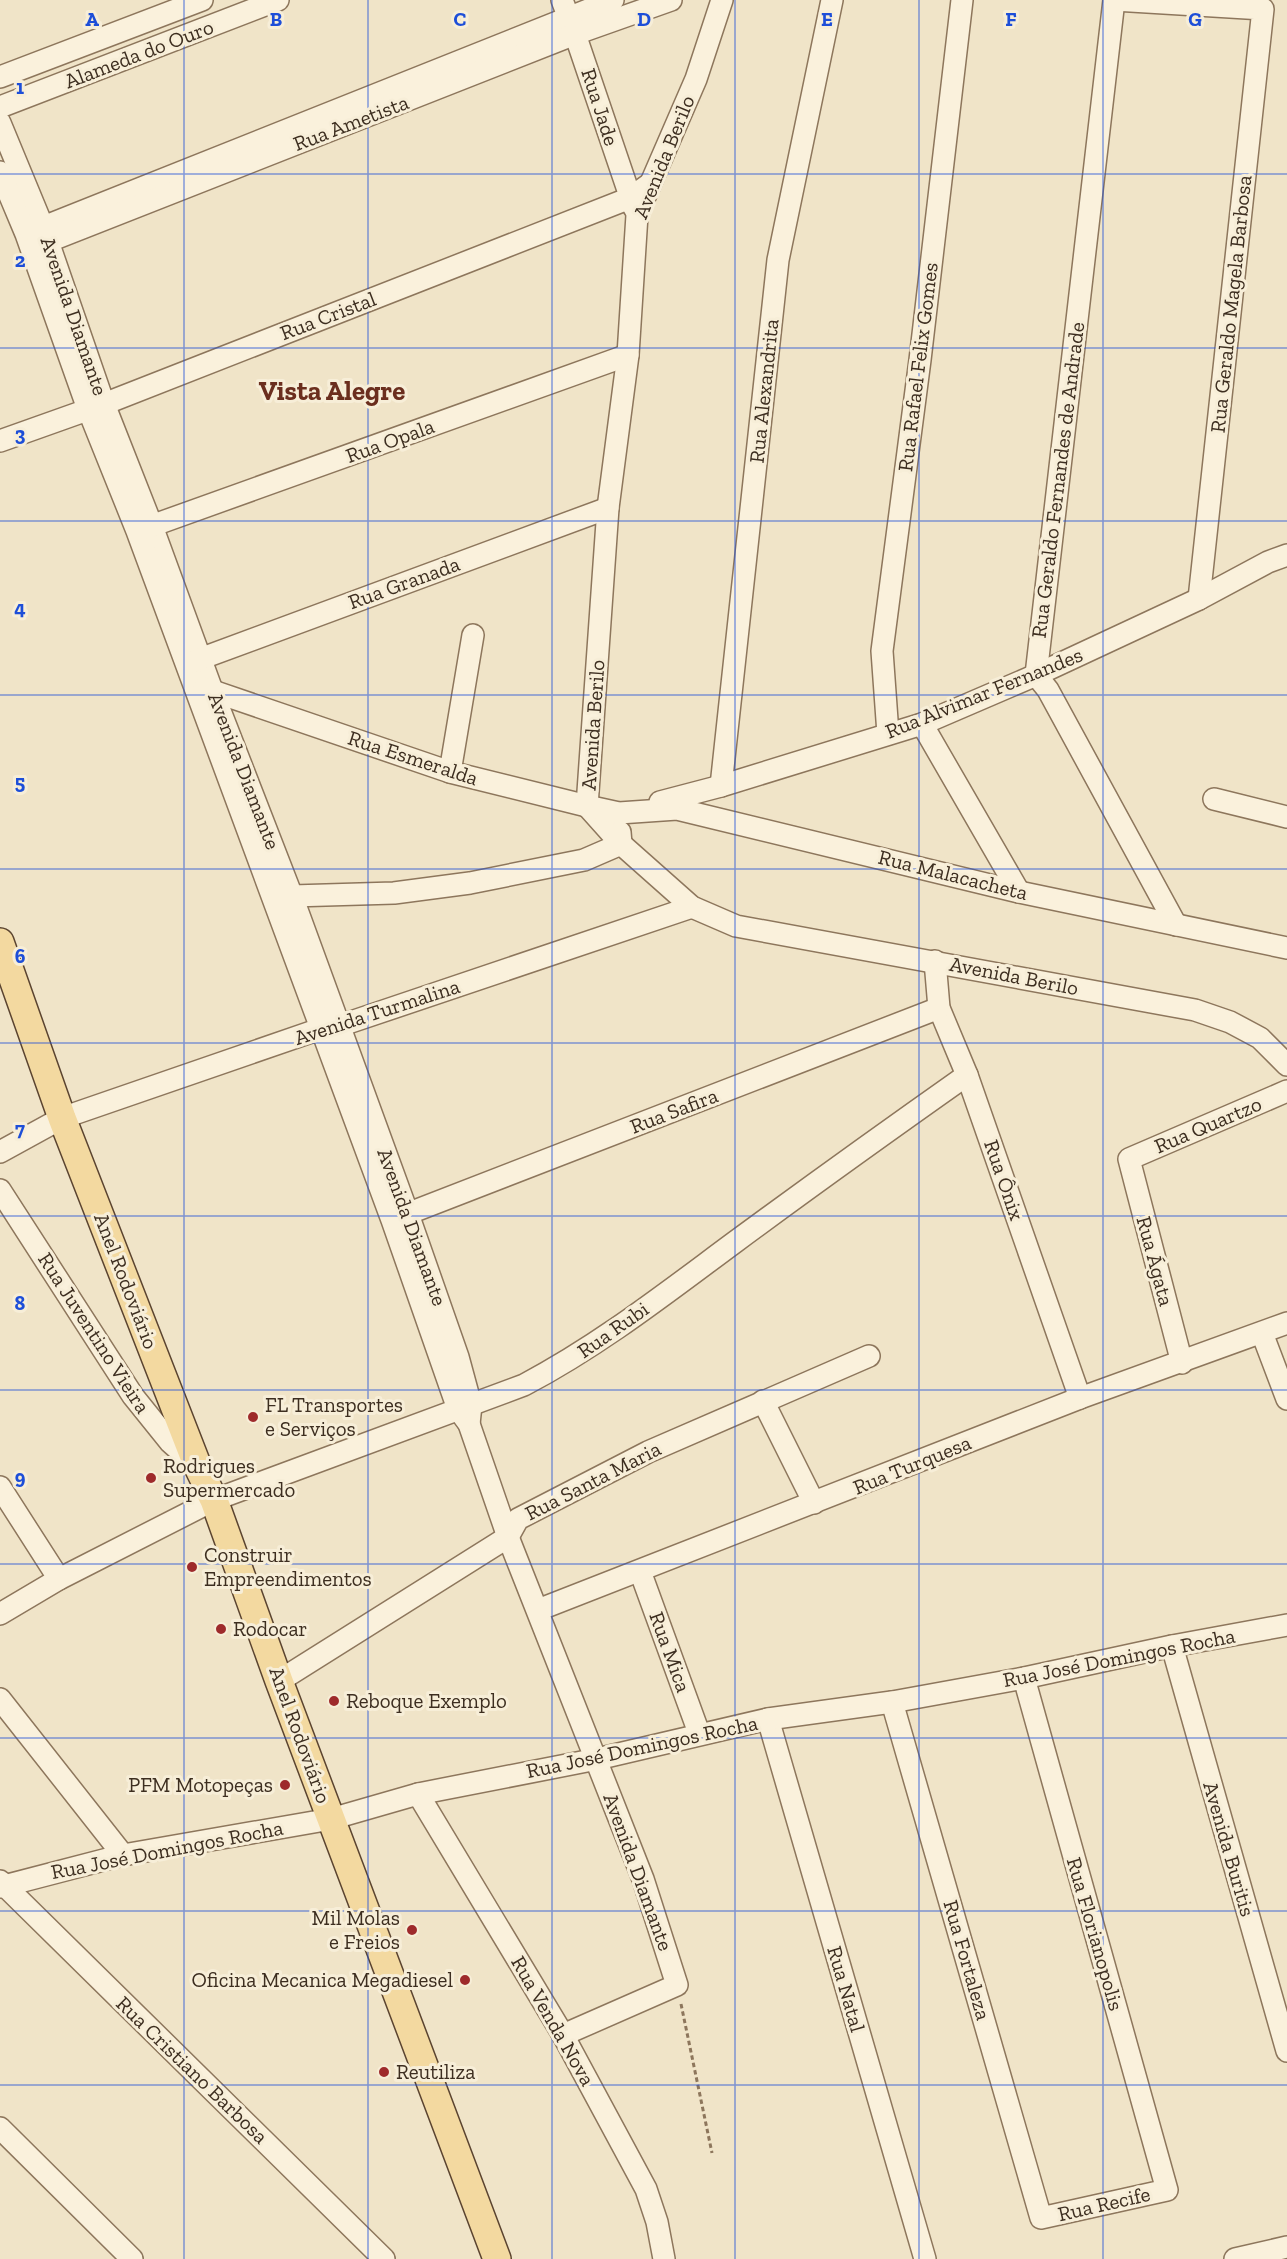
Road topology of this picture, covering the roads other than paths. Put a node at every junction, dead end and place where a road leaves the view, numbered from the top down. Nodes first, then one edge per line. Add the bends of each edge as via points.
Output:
1 (202, 0) edge
2 (278, 0) edge
3 (613, 0) edge
4 (671, 0) edge
5 (722, 0) edge
6 (832, 0) edge
7 (962, 0) edge
8 (1114, 0) edge
9 (569, 17) edge
10 (0, 77) edge
11 (0, 107) edge
12 (0, 123) edge
13 (0, 172) edge
14 (633, 206) junction
15 (37, 238) junction
16 (628, 355) junction
17 (96, 407) junction
18 (0, 441) edge
19 (608, 507) junction
20 (145, 529) junction
21 (1278, 558) edge
22 (1199, 599) junction
23 (473, 635) dead end
24 (193, 661) junction
25 (1036, 675) junction
26 (202, 688) junction
27 (922, 724) junction
28 (888, 734) junction
29 (450, 772) junction
30 (721, 786) junction
31 (1214, 799) dead end
32 (587, 806) junction
33 (619, 813) junction
34 (1287, 817) edge
35 (621, 844) junction
36 (1018, 892) junction
37 (282, 898) junction
38 (692, 907) junction
39 (1176, 925) junction
40 (0, 942) edge
41 (1287, 948) edge
42 (935, 962) junction
43 (939, 1008) junction
44 (330, 1028) junction
45 (1287, 1065) edge
46 (967, 1075) junction
47 (1287, 1091) edge
48 (62, 1118) junction
49 (0, 1152) edge
50 (1129, 1159) joint
51 (0, 1190) edge
52 (400, 1217) junction
53 (1287, 1323) edge
54 (1262, 1333) junction
55 (869, 1356) dead end
56 (1182, 1363) junction
57 (1080, 1398) junction
58 (1287, 1399) edge
59 (763, 1401) junction
60 (466, 1413) junction
61 (198, 1467) junction
62 (0, 1487) edge
63 (214, 1500) junction
64 (814, 1503) junction
65 (508, 1537) junction
66 (640, 1571) junction
67 (58, 1579) junction
68 (537, 1610) junction
69 (0, 1614) edge
70 (1287, 1625) edge
71 (1172, 1646) junction
72 (1024, 1678) junction
73 (279, 1681) junction
74 (0, 1699) edge
75 (892, 1702) junction
76 (768, 1719) junction
77 (699, 1733) junction
78 (597, 1759) junction
79 (418, 1794) junction
80 (331, 1819) junction
81 (123, 1855) junction
82 (1, 1884) edge
83 (563, 2035) junction
84 (1287, 2051) edge
85 (0, 2128) edge
86 (1167, 2190) joint
87 (1041, 2218) joint
88 (1287, 2247) edge
89 (132, 2259) edge
90 (384, 2259) edge
91 (497, 2259) edge
92 (664, 2259) edge
93 (925, 2259) edge
94 (1234, 2259) edge

1 - 10 street, Alameda do Ouro
2 - 11 street, Alameda do Ouro
3 - 9 street, Rua Ametista
4 - 9 street, Rua Ametista
5 - 14 street, Avenida Berilo via 696,79 652,182
6 - 30 street, Rua Alexandrita via 778,260
7 - 28 street, Rua Rafael Felix Gomes via 882,651
8 - 22 street, Rua Geraldo Magela Barbosa via 1263,9
8 - 25 street, Rua Geraldo Fernandes de Andrade
9 - 14 street, Rua Jade
9 - 15 street, Rua Ametista
12 - 15 street, Avenida Diamante
13 - 15 street, Avenida Diamante
14 - 16 street, Avenida Berilo
14 - 17 street, Rua Cristal
15 - 17 street, Avenida Diamante
16 - 19 street, Avenida Berilo
16 - 20 street, Rua Opala
17 - 18 street, Rua Cristal
17 - 20 street, Avenida Diamante
19 - 24 street, Rua Granada
19 - 32 street, Avenida Berilo
20 - 24 street, Avenida Diamante
21 - 22 street, Rua Alvimar Fernandes
22 - 25 street, Rua Alvimar Fernandes
23 - 29 street
24 - 26 street, Avenida Diamante
25 - 27 street, Rua Alvimar Fernandes
25 - 39 street via 1048,690
26 - 29 street, Rua Esmeralda
26 - 37 street, Avenida Diamante
27 - 28 street, Rua Alvimar Fernandes
27 - 36 street
28 - 30 street, Rua Alvimar Fernandes
29 - 32 street, Rua Esmeralda
30 - 33 street, Rua Alvimar Fernandes
31 - 34 street
32 - 33 street, Rua Esmeralda
32 - 35 street, Avenida Berilo
33 - 35 street
33 - 36 street, Rua Malacacheta via 678,809
35 - 37 street via 584,860 470,883 394,893
35 - 38 street, Avenida Berilo
36 - 39 street, Rua Malacacheta
37 - 44 street, Avenida Diamante
38 - 42 street, Avenida Berilo via 736,926
38 - 44 street, Avenida Turmalina
39 - 41 street, Rua Malacacheta
40 - 48 main road, Anel Rodoviário
42 - 43 street, Rua Ônix
42 - 45 street, Avenida Berilo via 1195,1010 1260,1038
43 - 46 street, Rua Ônix
43 - 52 street, Rua Safira
44 - 48 street, Avenida Turmalina
44 - 52 street, Avenida Diamante
46 - 57 street, Rua Ônix
46 - 60 street, Rua Rubi via 582,1353
47 - 50 street, Rua Quartzo
48 - 49 street, Avenida Turmalina
48 - 61 main road, Anel Rodoviário
50 - 56 street, Rua Ágata
51 - 61 street, Rua Juventino Vieira via 133,1396 170,1442
52 - 60 street, Avenida Diamante via 458,1357
53 - 54 street, Rua Turquesa
54 - 56 street, Rua Turquesa
54 - 58 street
55 - 59 street, Rua Santa Maria
56 - 57 street, Rua Turquesa
57 - 64 street, Rua Turquesa
59 - 64 street
59 - 65 street, Rua Santa Maria via 648,1452 518,1519
60 - 63 street, Rua Rubi
60 - 65 street, Avenida Diamante
61 - 63 main road, Anel Rodoviário
62 - 67 street
63 - 67 street, Rua Rubi
63 - 73 main road, Anel Rodoviário
64 - 66 street, Rua Turquesa
65 - 68 street, Avenida Diamante
65 - 73 street, Rua Santa Maria
66 - 68 street, Rua Turquesa
66 - 77 street, Rua Mica
67 - 69 street, Rua Rubi
68 - 78 street, Avenida Diamante
70 - 71 street, Rua José Domingos Rocha
71 - 72 street, Rua José Domingos Rocha
71 - 84 street, Avenida Buritis
72 - 75 street, Rua José Domingos Rocha
72 - 86 street, Rua Florianopolis
73 - 80 main road, Anel Rodoviário
74 - 81 street
75 - 76 street, Rua José Domingos Rocha
75 - 87 street, Rua Fortaleza
76 - 77 street, Rua José Domingos Rocha
76 - 93 street, Rua Natal
77 - 78 street, Rua José Domingos Rocha
78 - 79 street, Rua José Domingos Rocha
78 - 83 street, Avenida Diamante via 677,1985
79 - 80 street, Rua José Domingos Rocha
79 - 83 street, Rua Venda Nova
80 - 81 street, Rua José Domingos Rocha
80 - 91 main road, Anel Rodoviário
81 - 82 street, Rua José Domingos Rocha
82 - 90 street, Rua Cristiano Barbosa
83 - 92 street, Rua Venda Nova via 645,2189
85 - 89 street
86 - 87 street, Rua Recife
88 - 94 street

